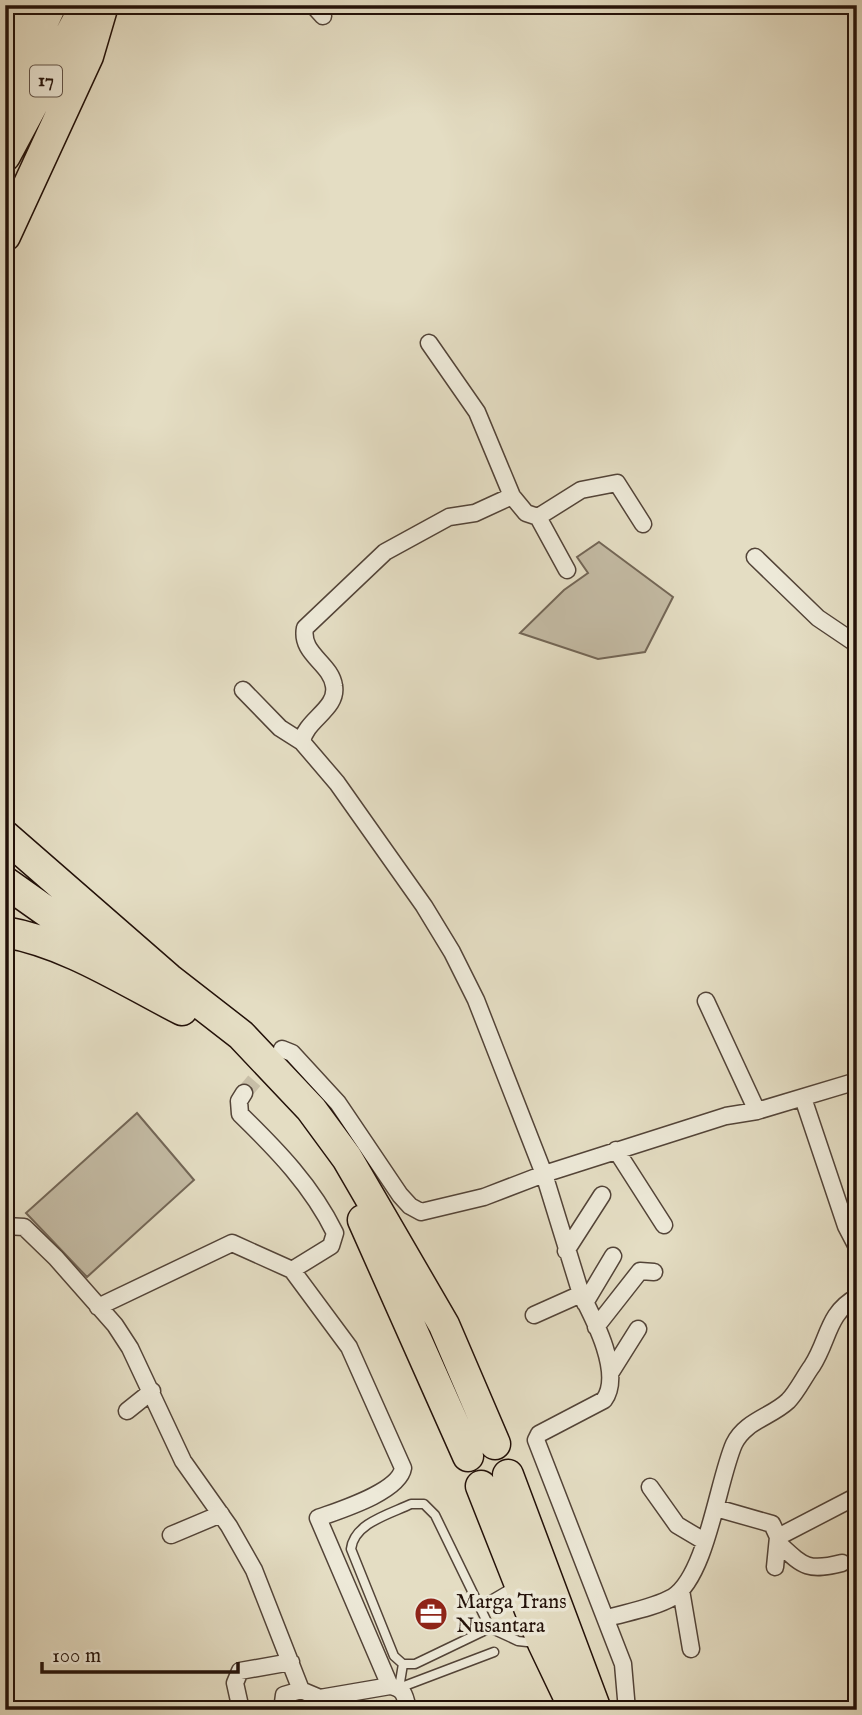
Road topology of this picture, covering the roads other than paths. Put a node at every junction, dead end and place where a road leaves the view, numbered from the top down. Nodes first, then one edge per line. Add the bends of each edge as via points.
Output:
1 (25, 5) edge
2 (51, 5) edge
3 (86, 5) edge
4 (103, 5) edge
5 (5, 41) edge
6 (5, 103) edge
7 (5, 156) edge
8 (5, 236) edge
9 (429, 344) dead end
10 (512, 496) junction
11 (538, 517) junction
12 (643, 524) dead end
13 (755, 557) dead end
14 (568, 570) dead end
15 (856, 638) edge
16 (857, 667) edge
17 (243, 690) dead end
18 (302, 742) junction
19 (5, 836) edge
20 (5, 863) edge
21 (5, 882) edge
22 (5, 932) edge
23 (169, 979) junction
24 (706, 1001) dead end
25 (182, 1010) junction
26 (282, 1049) dead end
27 (857, 1081) edge
28 (244, 1093) dead end
29 (803, 1098) junction
30 (757, 1111) junction
31 (616, 1150) junction
32 (544, 1174) junction
33 (602, 1195) dead end
34 (664, 1225) dead end
35 (5, 1226) edge
36 (857, 1247) edge
37 (566, 1251) junction
38 (613, 1256) dead end
39 (292, 1270) junction
40 (654, 1272) dead end
41 (857, 1297) edge
42 (583, 1299) junction
43 (98, 1307) junction
44 (534, 1315) dead end
45 (596, 1327) junction
46 (638, 1329) dead end
47 (611, 1372) junction
48 (152, 1391) junction
49 (127, 1411) dead end
50 (650, 1488) dead end
51 (857, 1496) edge
52 (716, 1508) junction
53 (221, 1514) junction
54 (171, 1535) dead end
55 (778, 1540) junction
56 (704, 1541) junction
57 (842, 1563) dead end
58 (775, 1567) dead end
59 (519, 1584) junction
60 (681, 1590) junction
61 (479, 1607) junction
62 (607, 1618) junction
63 (490, 1628) junction
64 (543, 1643) junction
65 (691, 1648) dead end
66 (494, 1652) dead end
67 (291, 1661) junction
68 (403, 1664) junction
69 (394, 1687) junction
70 (301, 1690) junction
71 (241, 1710) edge
72 (282, 1710) edge
73 (408, 1710) edge
74 (575, 1710) edge
75 (596, 1710) edge
76 (626, 1710) edge

1 - 5 highway
2 - 6 highway, 17
3 - 7 highway, 17
4 - 8 highway via 88,56
9 - 10 street via 477,412
10 - 11 street via 526,513
10 - 18 street via 475,513 449,517 385,552 305,628 306,645 333,678 335,690 333,700 303,732
11 - 12 street via 581,490 617,483
11 - 14 street
13 - 15 street via 818,618
15 - 16 street
17 - 18 street via 280,728
18 - 32 street via 337,783 452,952 476,1000
19 - 23 highway
20 - 23 highway
21 - 25 highway
22 - 25 highway via 65,950
23 - 25 highway via 241,1035 311,1109 347,1158 444,1325 481,1450 367,1226 329,1163 290,1113
24 - 30 street
26 - 32 street via 292,1053 338,1103 400,1195 421,1212 484,1197
27 - 29 street
28 - 39 street via 240,1114 280,1153 321,1205 335,1233 331,1246
29 - 30 street
29 - 36 street
30 - 31 street
31 - 32 street
31 - 34 street
32 - 37 street
33 - 37 street
35 - 43 street via 24,1227
37 - 42 street
38 - 42 street
39 - 43 street via 232,1243
39 - 69 street via 349,1347 403,1468 398,1480 360,1503 318,1518
40 - 45 street via 640,1271
41 - 52 street via 842,1305 828,1324 823,1348 788,1401 747,1427 735,1443
42 - 44 street
42 - 45 street
43 - 48 street via 122,1335
45 - 47 street
46 - 47 street
47 - 62 street via 604,1400 539,1434 536,1440
48 - 49 street
48 - 53 street via 183,1461
50 - 56 street via 677,1525
51 - 55 street
52 - 55 street via 772,1524
52 - 56 street
53 - 54 street
53 - 67 street via 254,1570
55 - 57 street via 810,1568
55 - 58 street
56 - 60 street
59 - 61 lane
59 - 64 highway
59 - 75 highway via 495,1481
60 - 62 street via 659,1603
60 - 65 street
61 - 63 lane
61 - 68 lane via 435,1515 424,1504 411,1504 362,1528 353,1537 351,1549 394,1656
62 - 76 street via 622,1664
63 - 64 lane via 518,1642
63 - 68 lane via 415,1664
64 - 74 highway
66 - 69 lane
67 - 70 street
67 - 71 street via 240,1671 235,1683
68 - 69 lane
69 - 70 street via 320,1698
69 - 73 street via 404,1692
70 - 72 street via 284,1695

